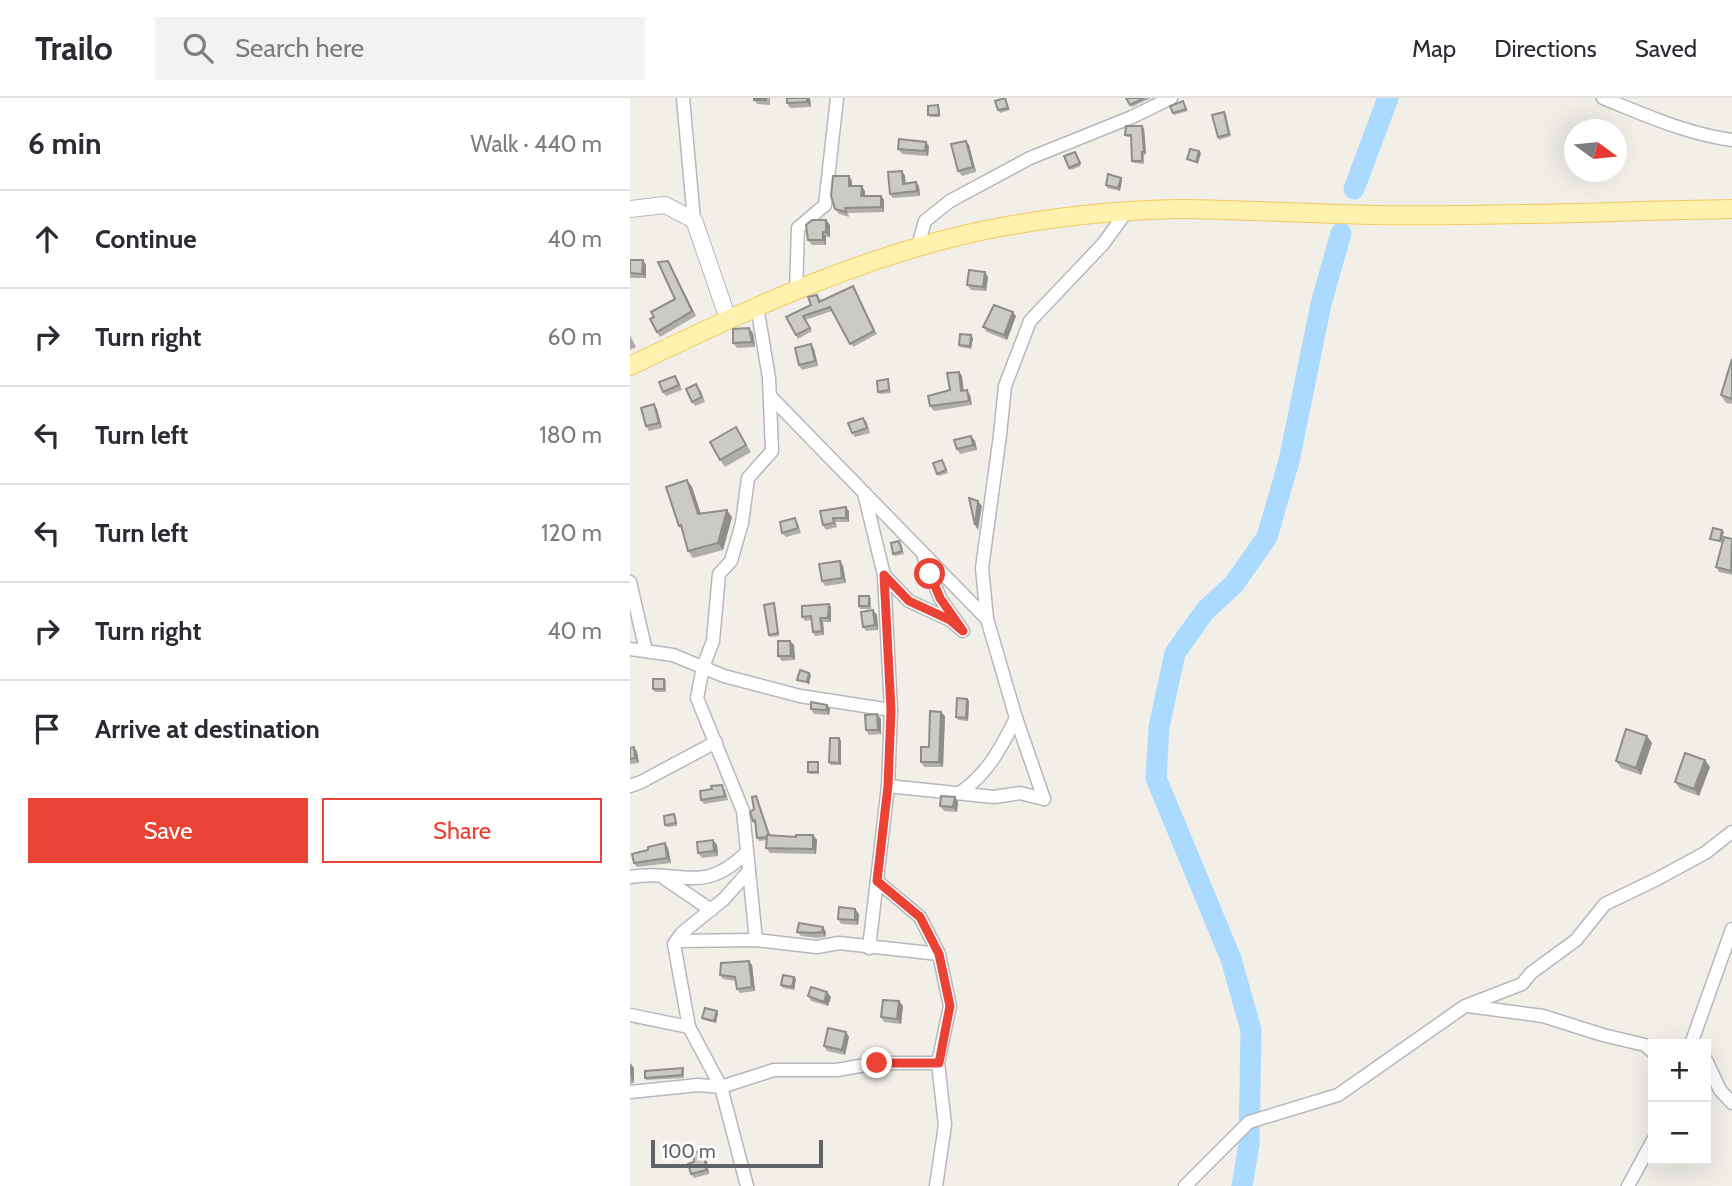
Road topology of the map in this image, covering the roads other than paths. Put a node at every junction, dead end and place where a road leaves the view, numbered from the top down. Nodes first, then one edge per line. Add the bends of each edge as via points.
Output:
1 (683, 98) edge
2 (837, 98) edge
3 (1171, 98) edge
4 (1603, 98) edge
5 (1732, 140) edge
6 (630, 209) edge
7 (1732, 209) edge
8 (1128, 211) junction
9 (694, 220) junction
10 (918, 246) junction
11 (796, 292) junction
12 (757, 306) junction
13 (728, 319) junction
14 (630, 366) edge
15 (770, 396) junction
16 (864, 492) junction
17 (920, 550) junction
18 (884, 575) junction
19 (630, 582) edge
20 (987, 619) junction
21 (630, 649) edge
22 (646, 651) junction
23 (703, 667) junction
24 (891, 710) junction
25 (1016, 718) junction
26 (716, 742) junction
27 (630, 786) edge
28 (888, 786) junction
29 (961, 792) junction
30 (1732, 832) edge
31 (747, 852) junction
32 (749, 871) junction
33 (661, 876) junction
34 (630, 877) edge
35 (877, 881) junction
36 (711, 910) junction
37 (1732, 929) edge
38 (755, 940) junction
39 (676, 941) junction
40 (869, 947) junction
41 (939, 954) junction
42 (1465, 1006) junction
43 (630, 1015) edge
44 (689, 1027) junction
45 (1695, 1039) edge
46 (1648, 1048) edge
47 (939, 1063) junction
48 (1711, 1071) edge
49 (1711, 1086) edge
50 (721, 1087) junction
51 (1720, 1090) junction
52 (630, 1092) edge
53 (1732, 1103) edge
54 (1648, 1149) edge
55 (747, 1186) edge
56 (936, 1186) edge
57 (1185, 1186) edge
58 (1628, 1186) edge

1 - 9 street
2 - 11 street via 825,205 798,228
3 - 10 street via 1030,158 950,201 925,220
4 - 5 street via 1661,122
6 - 9 street via 665,205
7 - 8 main road via 1376,215
8 - 10 main road via 999,228
8 - 20 street via 1030,321 1005,386 982,568
9 - 13 street
10 - 11 main road
11 - 12 main road
12 - 13 main road
12 - 15 street
13 - 14 main road
15 - 16 street
15 - 23 street via 772,451 748,478 735,548 719,574 713,641
16 - 17 street
16 - 18 street
17 - 18 street via 940,598 963,631 909,601
17 - 20 street
18 - 24 street
19 - 22 street
20 - 25 street
21 - 22 street
22 - 23 street via 673,654
23 - 24 street via 800,696
23 - 26 street via 696,698
24 - 28 street
25 - 29 street via 991,766
25 - 29 street via 1044,799 1020,793 995,797
26 - 27 street
26 - 31 street via 743,811
28 - 29 street
28 - 35 street
30 - 42 street via 1705,853 1605,904 1576,940 1522,984
31 - 32 street
31 - 33 street via 703,878
32 - 36 street
32 - 38 street
33 - 34 street
33 - 36 street
35 - 40 street
35 - 41 street via 920,917
36 - 39 street
37 - 45 street
38 - 39 street
38 - 40 street
39 - 44 street
40 - 41 street
41 - 47 street via 950,1006
42 - 46 street via 1543,1016
42 - 57 street via 1338,1095 1249,1122
43 - 44 street
44 - 50 street
47 - 50 street via 774,1070
47 - 56 street via 945,1125
48 - 51 street
49 - 51 street
50 - 52 street
50 - 55 street
51 - 53 street
54 - 58 street

